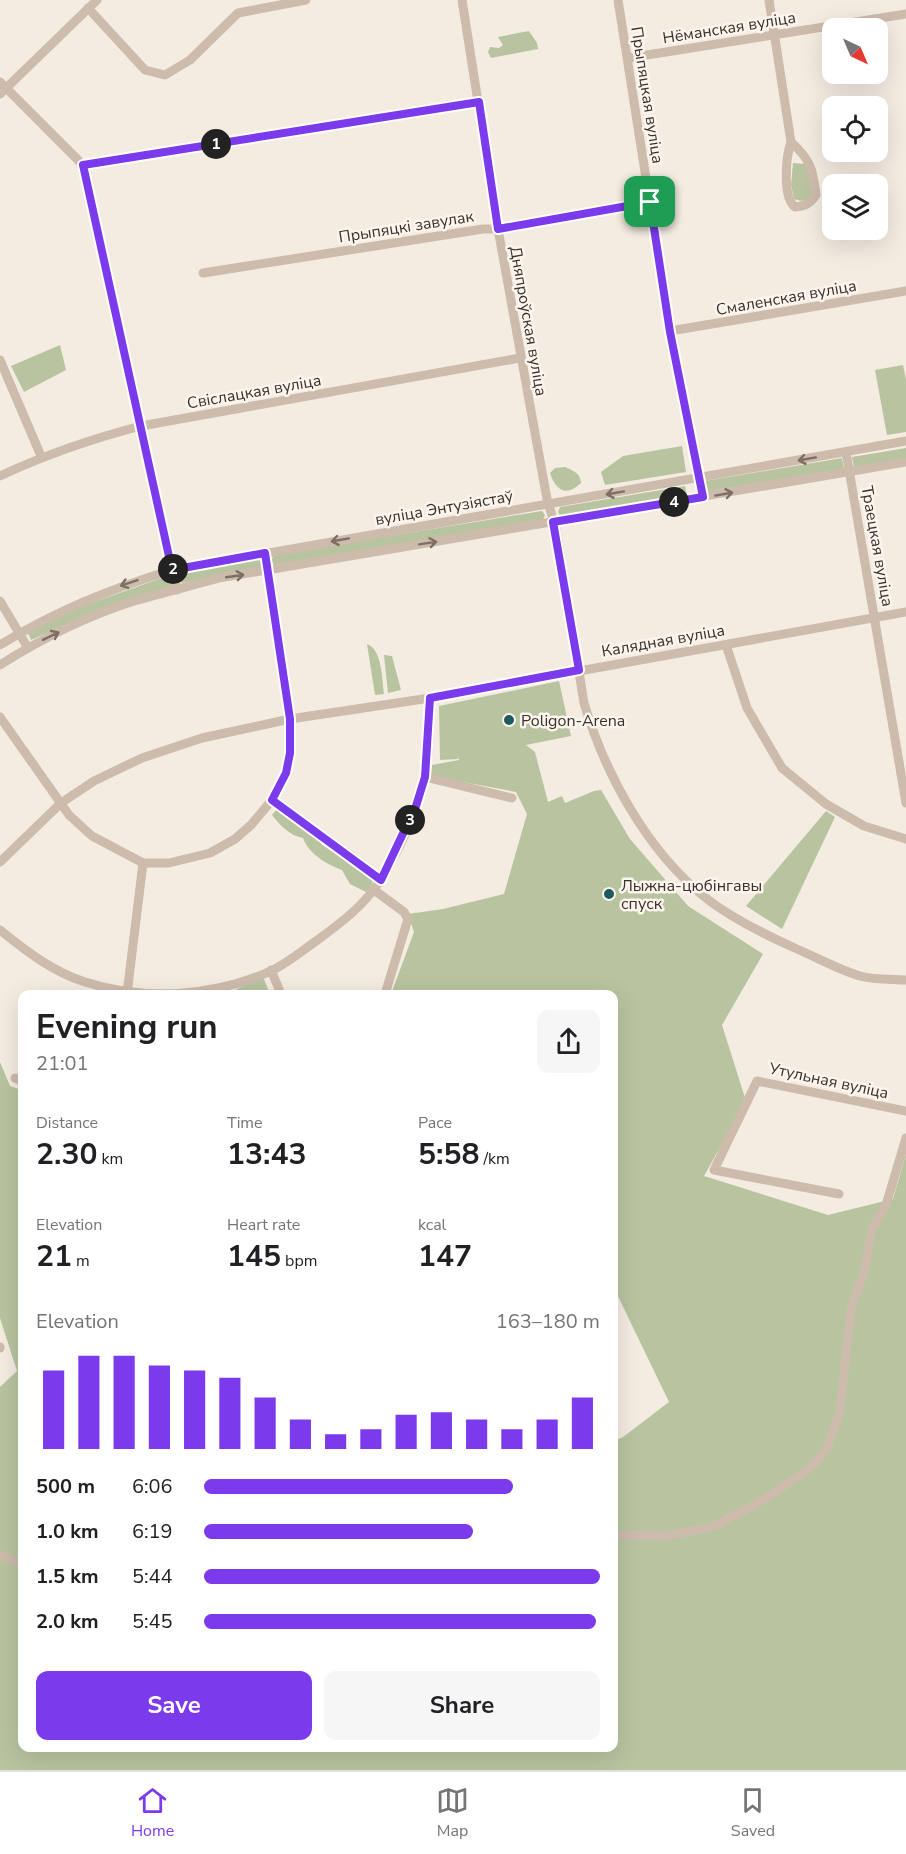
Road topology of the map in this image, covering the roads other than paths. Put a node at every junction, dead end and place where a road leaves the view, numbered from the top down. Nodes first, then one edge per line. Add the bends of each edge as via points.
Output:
1 (97, 0) edge
2 (306, 0) edge
3 (462, 0) edge
4 (618, 0) edge
5 (769, 0) edge
6 (88, 8) junction
7 (906, 14) edge
8 (774, 35) junction
9 (628, 58) junction
10 (2, 88) edge
11 (479, 102) junction
12 (791, 142) junction
13 (83, 165) junction
14 (650, 202) junction
15 (498, 229) junction
16 (203, 273) dead end
17 (906, 291) edge
18 (670, 332) junction
19 (520, 358) junction
20 (0, 360) edge
21 (141, 426) junction
22 (906, 441) edge
23 (846, 452) junction
24 (41, 456) junction
25 (906, 462) edge
26 (849, 472) junction
27 (0, 476) edge
28 (699, 478) junction
29 (703, 497) junction
30 (548, 505) junction
31 (553, 522) junction
32 (265, 553) junction
33 (172, 570) junction
34 (267, 571) junction
35 (177, 590) junction
36 (0, 601) edge
37 (906, 612) edge
38 (875, 618) junction
39 (19, 633) junction
40 (0, 645) edge
41 (726, 645) junction
42 (28, 648) junction
43 (0, 665) edge
44 (579, 670) junction
45 (430, 698) junction
46 (0, 717) edge
47 (290, 719) junction
48 (425, 777) junction
49 (512, 798) dead end
50 (272, 800) junction
51 (61, 803) junction
52 (906, 803) edge
53 (906, 839) edge
54 (0, 862) edge
55 (143, 863) junction
56 (381, 880) junction
57 (374, 890) junction
58 (0, 930) edge
59 (272, 970) junction
60 (906, 980) edge
61 (117, 990) edge
62 (128, 990) edge
63 (200, 990) edge
64 (280, 990) edge
65 (386, 990) edge
66 (906, 1111) edge
67 (906, 1138) edge
68 (839, 1194) dead end
69 (618, 1535) edge
70 (0, 1555) edge
71 (18, 1562) edge

1 - 6 street
2 - 6 street via 238,13 190,60 165,75 145,70
3 - 11 street, Дняпроўская вуліца
4 - 9 street, Прыпяцкая вуліца
5 - 8 street
6 - 10 street
7 - 8 street, Нёманская вуліца
8 - 9 street, Нёманская вуліца
8 - 12 street
9 - 14 street, Прыпяцкая вуліца
10 - 13 street
11 - 13 street
11 - 15 street, Дняпроўская вуліца
12 - 12 street via 786,165 789,198 795,207 804,206 816,195 812,170
13 - 21 street
14 - 15 street, Прыпяцкі завулак
14 - 18 street, Прыпяцкая вуліца
15 - 16 street, Прыпяцкі завулак
15 - 19 street, Дняпроўская вуліца
17 - 18 street, Смаленская вуліца
18 - 28 street, Прыпяцкая вуліца
19 - 21 street, Свіслацкая вуліца
19 - 30 street, Дняпроўская вуліца
20 - 24 street
21 - 24 street, Свіслацкая вуліца
21 - 33 street
22 - 23 street, вуліца Энтузіястаў
23 - 26 street, Траецкая вуліца
23 -> 28 street, вуліца Энтузіястаў
24 - 27 street, Свіслацкая вуліца
25 - 26 street, вуліца Энтузіястаў
29 -> 26 street, вуліца Энтузіястаў
26 - 38 street, Траецкая вуліца
28 - 29 street, Прыпяцкая вуліца
28 -> 30 street, вуліца Энтузіястаў
29 - 31 street, вуліца Энтузіястаў
30 - 31 street, Дняпроўская вуліца
30 -> 32 street, вуліца Энтузіястаў
34 -> 31 street, вуліца Энтузіястаў
31 - 44 street, Дняпроўская вуліца
32 - 33 street, вуліца Энтузіястаў
32 - 34 street
33 - 35 street
33 -> 39 street, вуліца Энтузіястаў via 77,603
35 -> 34 street, вуліца Энтузіястаў via 219,578
34 - 47 street
42 -> 35 street, вуліца Энтузіястаў via 104,612
36 - 39 street
37 - 38 street, Калядная вуліца
38 - 41 street, Калядная вуліца
38 - 52 street, Траецкая вуліца
39 - 40 street, вуліца Энтузіястаў
39 - 42 street
41 - 44 street, Калядная вуліца
41 - 53 street via 747,708 782,768 826,804 864,826
42 - 43 street, вуліца Энтузіястаў
44 - 45 street, Калядная вуліца
44 - 60 street, Дняпроўская вуліца via 592,729 629,807 646,835 706,899 781,942 862,977
45 - 47 street, Калядная вуліца
45 - 48 street
46 - 51 street
47 - 50 street via 286,773
47 - 51 street, Калядная вуліца via 202,738 142,758 94,781
48 - 49 street
48 - 56 street via 416,806
50 - 55 street via 235,839 210,853 170,863
50 - 56 street
51 - 54 street, Калядная вуліца
51 - 55 street via 92,836
55 - 62 street
56 - 57 street
57 - 59 street via 352,915
57 - 65 street via 408,919
58 - 61 street via 33,956 83,981
59 - 63 street
59 - 64 street
66 - 68 street, Утульная вуліца via 757,1081 714,1170
67 - 69 street via 886,1204 872,1229 864,1273 851,1308 840,1411 828,1446 818,1460 763,1500 715,1526 666,1536
70 - 71 street

